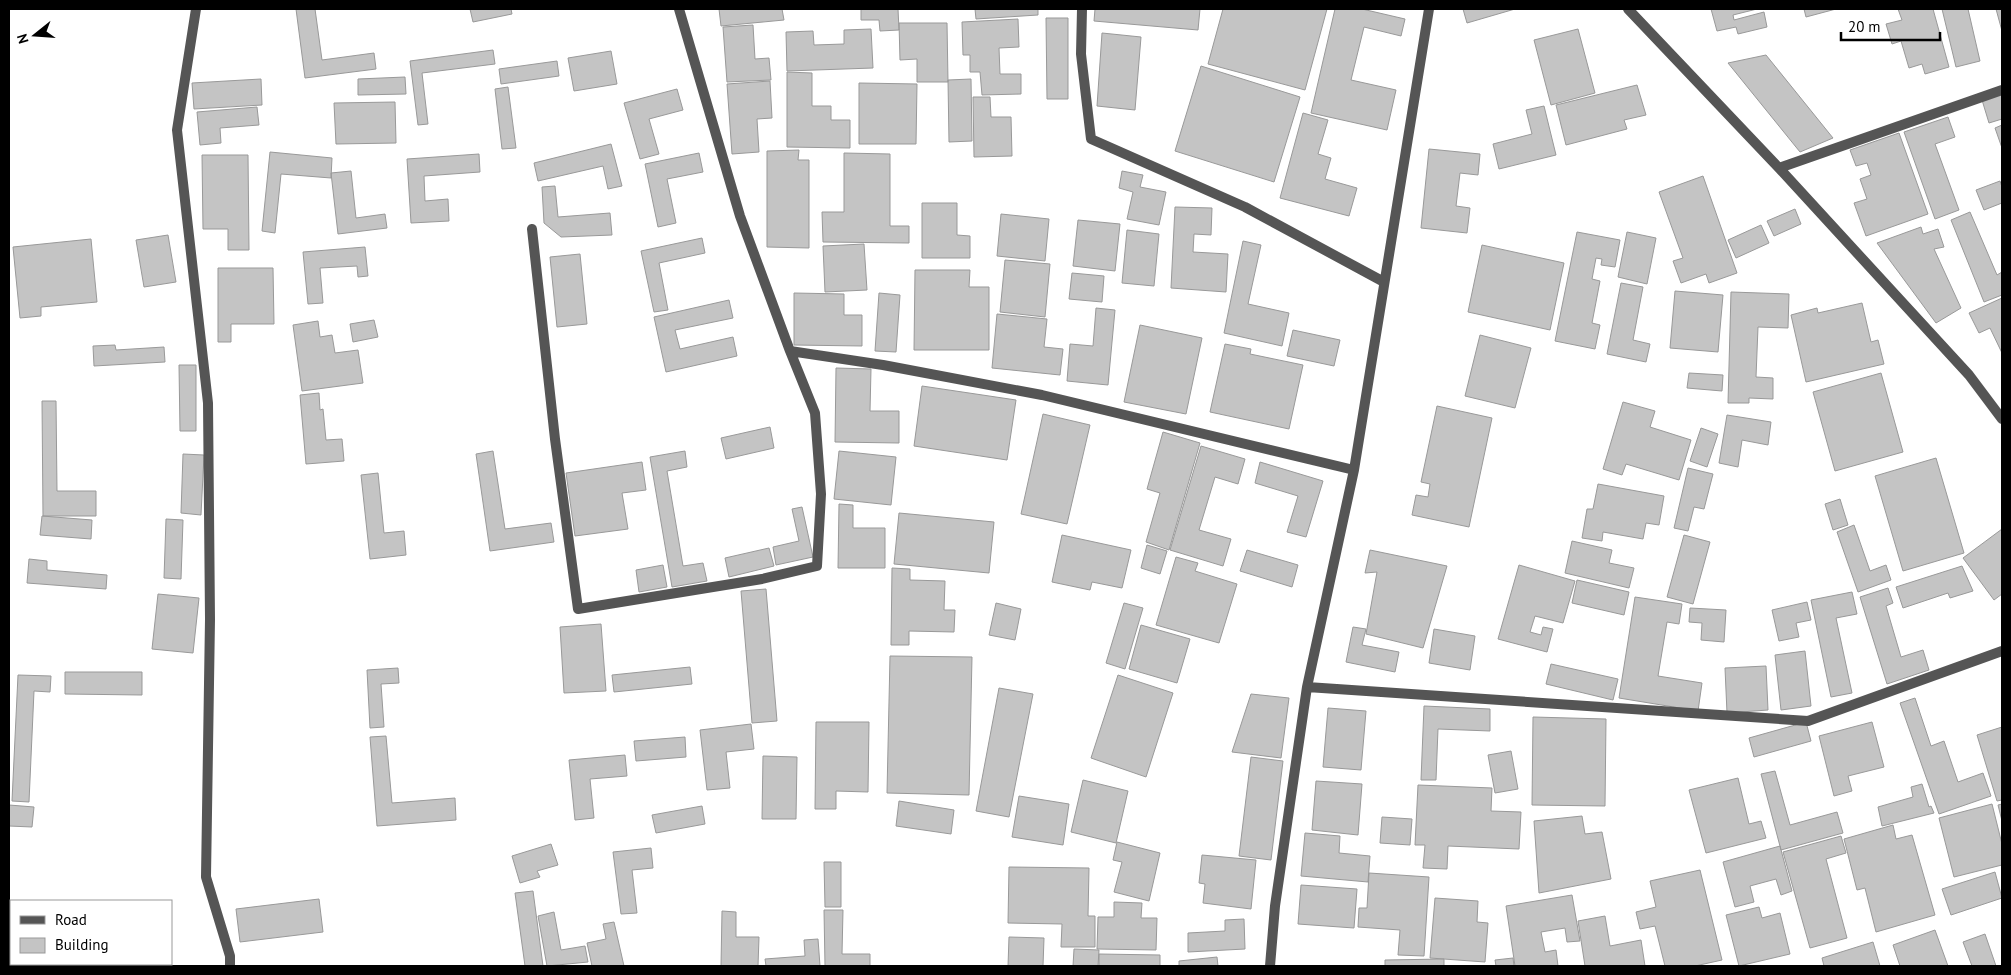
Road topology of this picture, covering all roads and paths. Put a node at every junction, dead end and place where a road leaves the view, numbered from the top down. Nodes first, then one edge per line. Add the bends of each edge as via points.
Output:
1 (196, 9) edge
2 (679, 9) edge
3 (1082, 9) edge
4 (1429, 9) edge
5 (1628, 9) edge
6 (2002, 90) edge
7 (1779, 168) junction
8 (532, 229) dead end
9 (1384, 282) junction
10 (790, 351) junction
11 (2002, 419) edge
12 (1354, 470) junction
13 (2002, 652) edge
14 (1307, 687) junction
15 (230, 966) edge
16 (1270, 966) edge

1 - 15 street via 177,130 208,403 210,619 206,877 230,956
2 - 10 street via 740,216
3 - 9 street via 1081,54 1091,139 1245,207
4 - 9 street
5 - 7 street
6 - 7 street
7 - 11 street via 1968,375
8 - 10 street via 554,439 578,609 817,566 821,494 816,413
9 - 12 street
10 - 12 street via 1042,395
12 - 14 street
13 - 14 street via 1808,721
14 - 16 street via 1275,906

